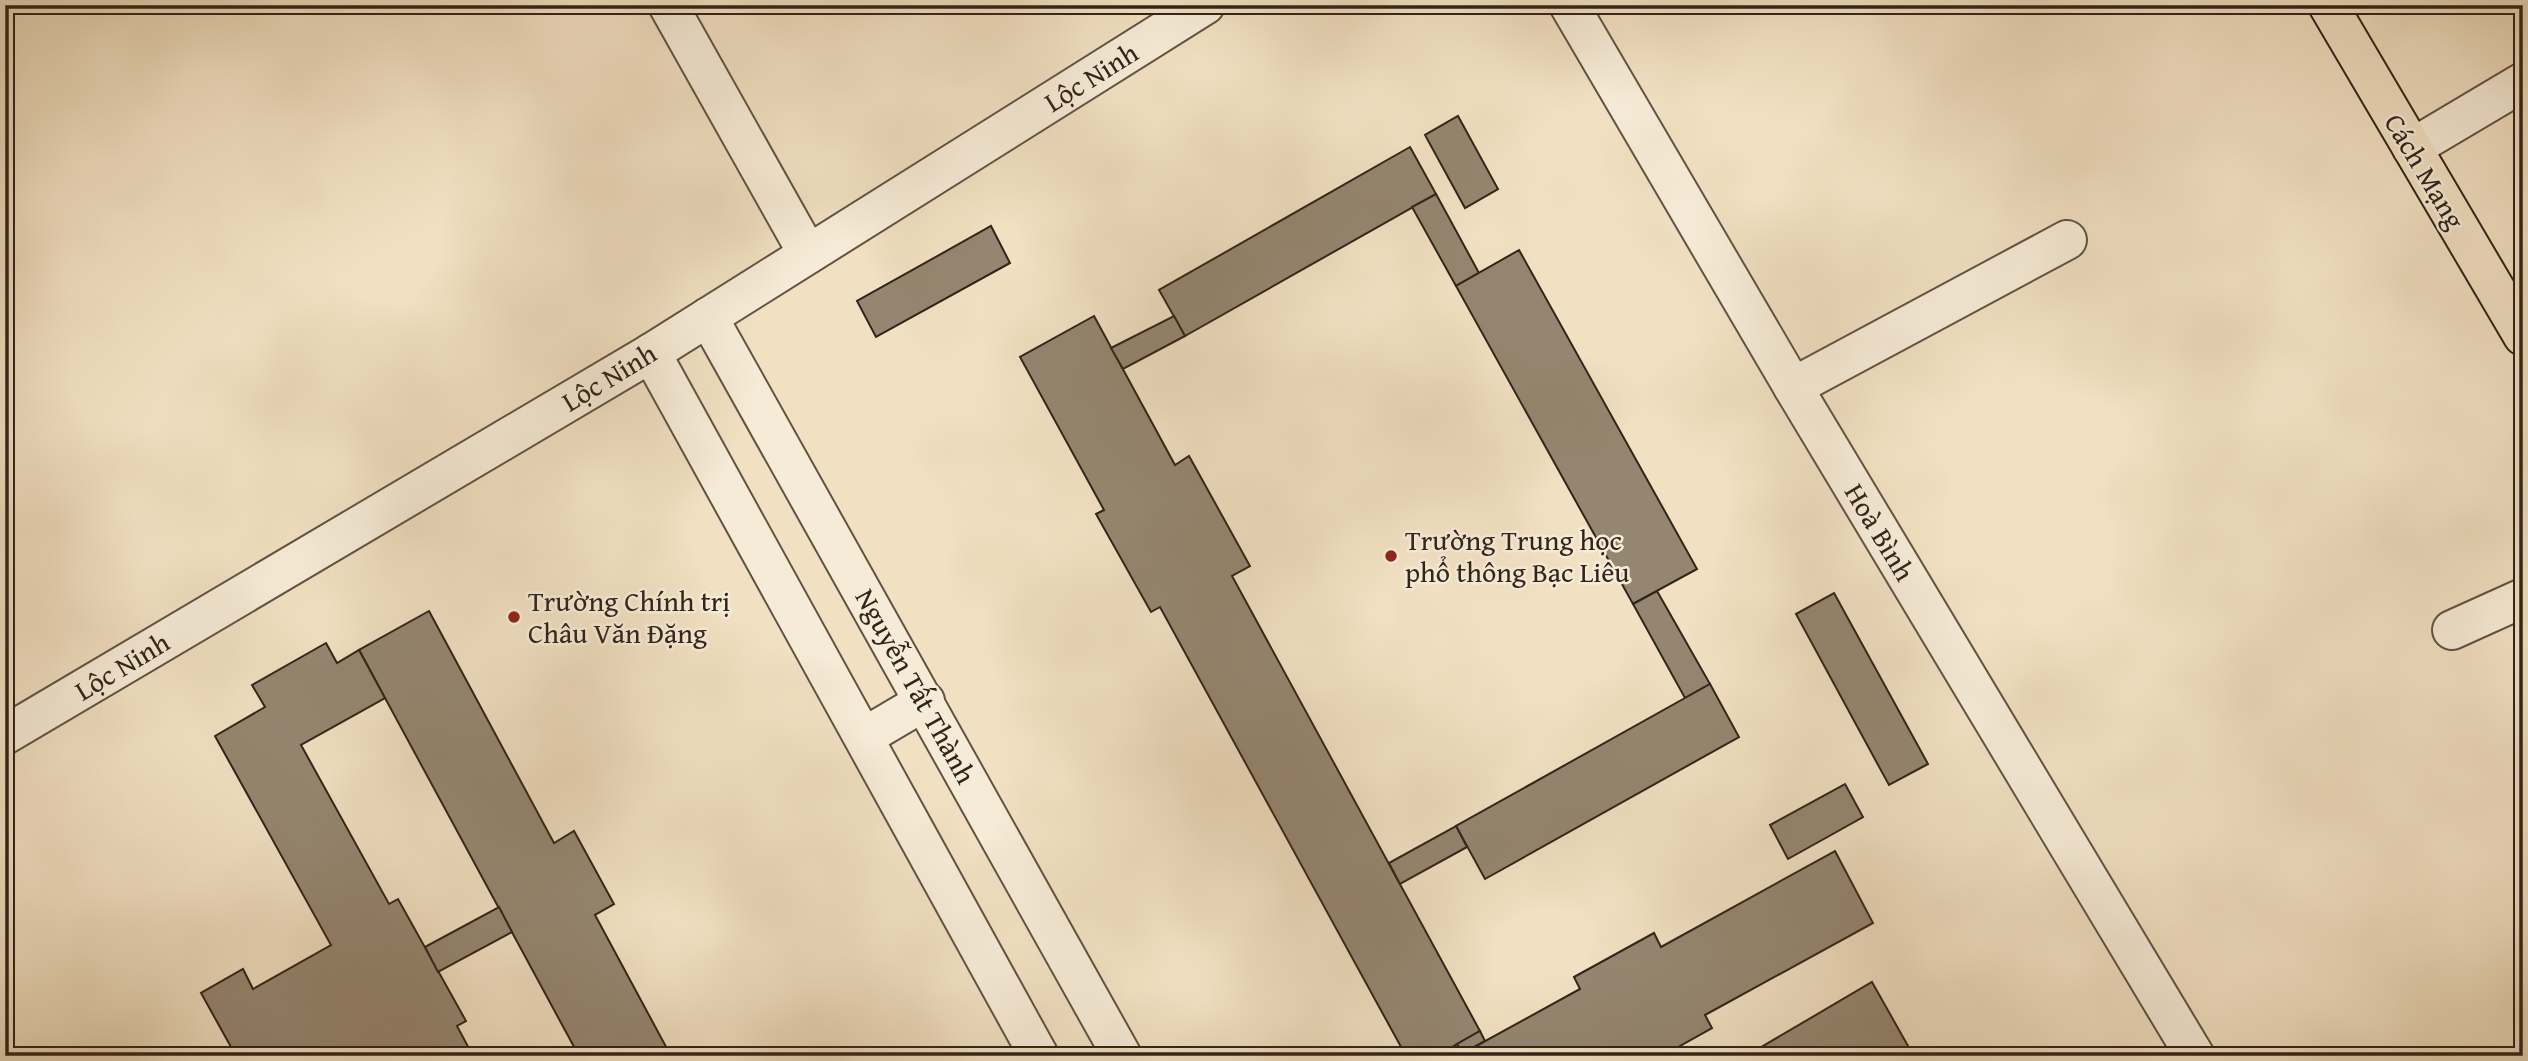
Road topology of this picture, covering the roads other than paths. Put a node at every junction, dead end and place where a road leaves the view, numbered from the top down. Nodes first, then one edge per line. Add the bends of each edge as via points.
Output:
1 (668, 5) edge
2 (1205, 5) edge
3 (1569, 5) edge
4 (2328, 5) edge
5 (2523, 82) edge
6 (2412, 148) junction
7 (2067, 240) dead end
8 (808, 254) junction
9 (708, 317) junction
10 (2523, 336) edge
11 (651, 353) junction
12 (1793, 387) junction
13 (2523, 598) edge
14 (2452, 630) dead end
15 (925, 701) junction
16 (5, 735) edge
17 (864, 737) junction
18 (1040, 1056) edge
19 (1122, 1056) edge
20 (2195, 1056) edge

1 - 8 street
2 - 8 street, Lộc Ninh
3 - 12 street, Hoà Bình
4 - 6 main road, Cách Mạng
5 - 6 street
6 - 10 main road, Cách Mạng
7 - 12 street
8 - 9 street, Lộc Ninh
9 - 11 street, Lộc Ninh
9 - 15 street, Nguyễn Tất Thành
11 - 16 street, Lộc Ninh
11 - 17 street
12 - 20 street, Hoà Bình
13 - 14 street
15 - 17 street
15 - 19 street, Nguyễn Tất Thành
17 - 18 street

